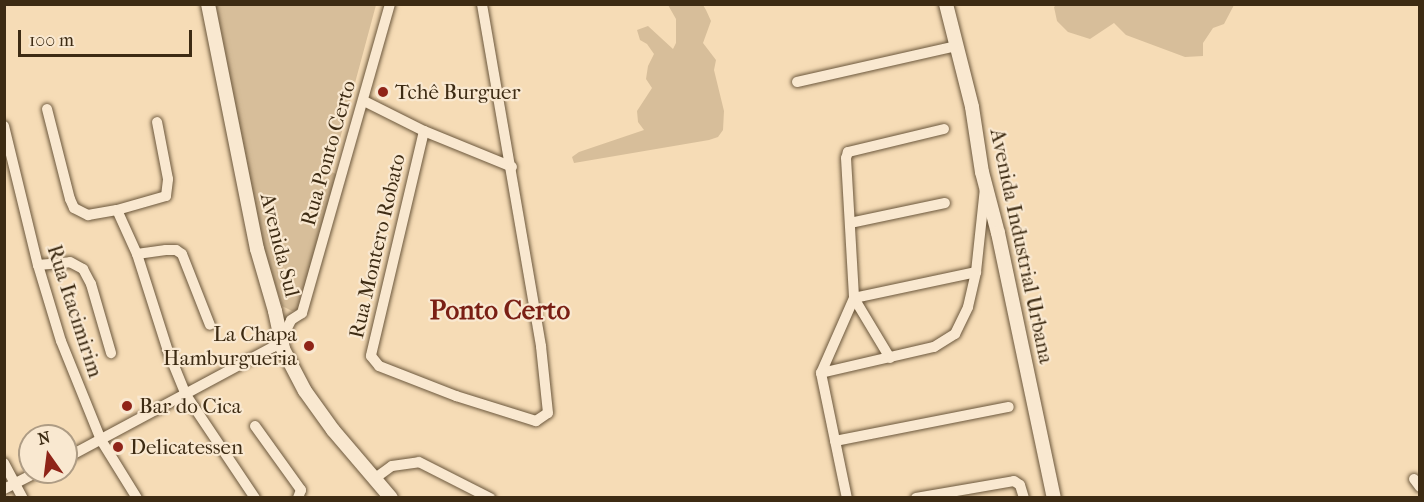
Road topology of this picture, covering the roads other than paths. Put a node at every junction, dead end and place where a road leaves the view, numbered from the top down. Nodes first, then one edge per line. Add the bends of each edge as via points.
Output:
1 (208, 4) edge
2 (390, 4) edge
3 (482, 4) edge
4 (946, 4) edge
5 (957, 46) junction
6 (797, 82) dead end
7 (364, 101) junction
8 (47, 109) dead end
9 (157, 122) dead end
10 (4, 126) edge
11 (944, 129) dead end
12 (424, 131) junction
13 (512, 167) junction
14 (985, 184) junction
15 (945, 204) dead end
16 (117, 210) junction
17 (850, 223) junction
18 (996, 224) junction
19 (979, 232) junction
20 (137, 254) junction
21 (38, 265) junction
22 (976, 272) junction
23 (854, 298) junction
24 (210, 325) dead end
25 (281, 340) junction
26 (111, 353) dead end
27 (890, 357) junction
28 (821, 373) junction
29 (186, 395) junction
30 (1009, 406) dead end
31 (255, 426) dead end
32 (101, 440) junction
33 (835, 441) junction
34 (78, 452) edge
35 (4, 463) edge
36 (374, 479) junction
37 (10, 486) edge
38 (23, 498) edge
39 (137, 498) edge
40 (255, 498) edge
41 (297, 498) edge
42 (391, 498) edge
43 (490, 498) edge
44 (847, 498) edge
45 (916, 498) edge
46 (1024, 498) edge
47 (1054, 498) edge

1 - 25 street, Avenida Sul via 257,249
2 - 7 street, Rua Ponto Certo
3 - 13 street
4 - 5 street, Avenida Industrial Urbana
5 - 6 street
5 - 14 street, Avenida Industrial Urbana
7 - 12 street
7 - 25 street, Rua Ponto Certo via 302,313 291,320
8 - 16 street via 74,208 88,215
9 - 16 street via 169,190 160,199
10 - 21 street, Rua Itacimirim
11 - 17 street via 848,152
12 - 13 street
12 - 13 street, Rua Montero Robato via 372,347 374,362 456,396 536,421 548,413
14 - 18 street, Avenida Industrial Urbana
14 - 19 street
15 - 17 street
16 - 20 street
17 - 23 street
18 - 19 street via 986,225
18 - 47 street, Avenida Industrial Urbana
19 - 22 street
20 - 24 street via 166,250 182,254
20 - 29 street
21 - 26 street via 70,262 83,269
21 - 32 street, Rua Itacimirim via 61,341
22 - 23 street
22 - 27 street via 968,307 949,340 934,348
23 - 27 street
23 - 28 street
25 - 29 street
25 - 36 street, Avenida Sul via 305,391
27 - 28 street
28 - 33 street
29 - 32 street
29 - 40 street
30 - 33 street
31 - 41 street via 301,490
32 - 34 street
32 - 39 street, Rua Itacimirim
33 - 44 street
35 - 37 street
36 - 42 street, Avenida Sul
36 - 43 street via 392,466 419,462
37 - 38 street
45 - 46 street via 1014,481 1020,484

